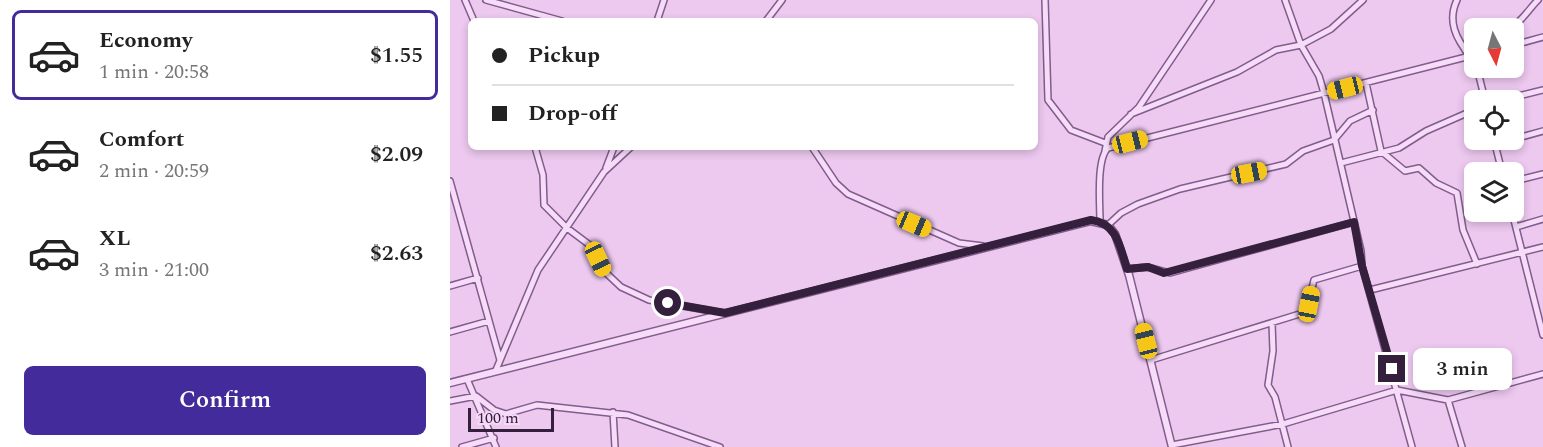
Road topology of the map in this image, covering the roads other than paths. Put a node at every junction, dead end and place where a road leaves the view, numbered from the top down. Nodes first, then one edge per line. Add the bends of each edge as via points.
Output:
1 (465, 0) edge
2 (486, 0) edge
3 (664, 0) edge
4 (782, 0) edge
5 (1045, 0) edge
6 (1211, 0) edge
7 (1285, 0) edge
8 (1363, 0) edge
9 (1457, 0) edge
10 (1538, 0) edge
11 (473, 18) edge
12 (551, 18) edge
13 (658, 18) edge
14 (768, 18) edge
15 (1521, 18) edge
16 (1543, 37) edge
17 (1524, 42) edge
18 (1301, 45) junction
19 (1464, 48) edge
20 (1464, 58) edge
21 (1366, 82) junction
22 (1543, 90) edge
23 (1324, 93) junction
24 (1524, 95) edge
25 (1373, 110) junction
26 (1131, 114) junction
27 (1464, 114) edge
28 (1543, 131) edge
29 (1524, 136) edge
30 (1334, 140) junction
31 (1105, 143) junction
32 (536, 150) edge
33 (613, 150) edge
34 (628, 150) edge
35 (814, 150) edge
36 (1105, 151) junction
37 (1382, 151) junction
38 (1341, 163) junction
39 (604, 172) junction
40 (1543, 174) edge
41 (1524, 179) edge
42 (450, 181) edge
43 (453, 206) edge
44 (1543, 219) edge
45 (1100, 221) junction
46 (1354, 222) junction
47 (1515, 222) edge
48 (1108, 225) junction
49 (1516, 227) junction
50 (567, 228) junction
51 (983, 246) junction
52 (1543, 247) edge
53 (1522, 254) junction
54 (1477, 264) junction
55 (1362, 266) junction
56 (1127, 269) junction
57 (478, 278) junction
58 (450, 286) edge
59 (1370, 290) junction
60 (1540, 309) edge
61 (725, 313) junction
62 (489, 321) junction
63 (450, 323) edge
64 (1272, 323) junction
65 (451, 332) edge
66 (1543, 335) edge
67 (500, 360) junction
68 (1150, 360) junction
69 (496, 370) junction
70 (1543, 374) edge
71 (467, 379) junction
72 (450, 383) edge
73 (1397, 390) junction
74 (476, 396) junction
75 (1448, 400) junction
76 (450, 401) edge
77 (613, 412) junction
78 (1283, 424) junction
79 (494, 438) junction
80 (1172, 446) edge
81 (462, 447) edge
82 (496, 447) edge
83 (615, 447) edge
84 (720, 447) edge
85 (1288, 447) edge
86 (1412, 447) edge
87 (1462, 447) edge

1 - 11 street
2 - 12 street
3 - 13 street
4 - 14 street
5 - 31 street via 1048,100 1071,130
6 - 26 street
7 - 18 street
8 - 18 street via 1331,29
9 - 19 street via 1452,26
10 - 15 street
16 - 17 street
18 - 23 street
18 - 26 street via 1276,50 1237,72
20 - 21 street
21 - 23 street
21 - 25 street
22 - 24 street
23 - 30 street
23 - 36 street
25 - 30 street via 1350,121
25 - 37 street
26 - 31 street
27 - 37 street via 1399,148
28 - 29 street
30 - 38 street
30 - 48 street via 1303,151 1278,167 1206,182 1138,204
31 - 36 street
32 - 50 street via 543,175 544,205
33 - 39 street
34 - 39 street
35 - 51 street via 848,194 959,243
36 - 45 street
37 - 38 street
37 - 54 street via 1405,171 1419,168 1436,183 1457,193 1462,230
38 - 46 street
39 - 50 street
40 - 41 street
42 - 43 street
43 - 57 street
44 - 49 street
45 - 48 street
45 - 51 street
46 - 55 street
46 - 56 street via 1170,273 1148,267
47 - 49 street
48 - 56 street
49 - 53 street
50 - 61 street via 591,246 604,271 621,287 649,300
50 - 67 street via 532,279
51 - 61 street
52 - 53 street
53 - 54 street
53 - 60 street
54 - 59 street
55 - 59 street
55 - 64 street via 1314,280 1306,312
56 - 68 street
57 - 58 street
57 - 62 street
59 - 73 street
60 - 66 street
61 - 69 street
62 - 65 street
62 - 67 street
63 - 65 street
64 - 68 street
64 - 78 street via 1268,385
67 - 69 street
68 - 80 street
69 - 71 street
70 - 75 street
71 - 72 street
71 - 74 street
73 - 75 street
73 - 78 street
73 - 86 street
74 - 76 street
74 - 77 street via 506,414 537,405
74 - 79 street
75 - 87 street
77 - 83 street
77 - 84 street
78 - 80 street
78 - 85 street
79 - 81 street
79 - 82 street

